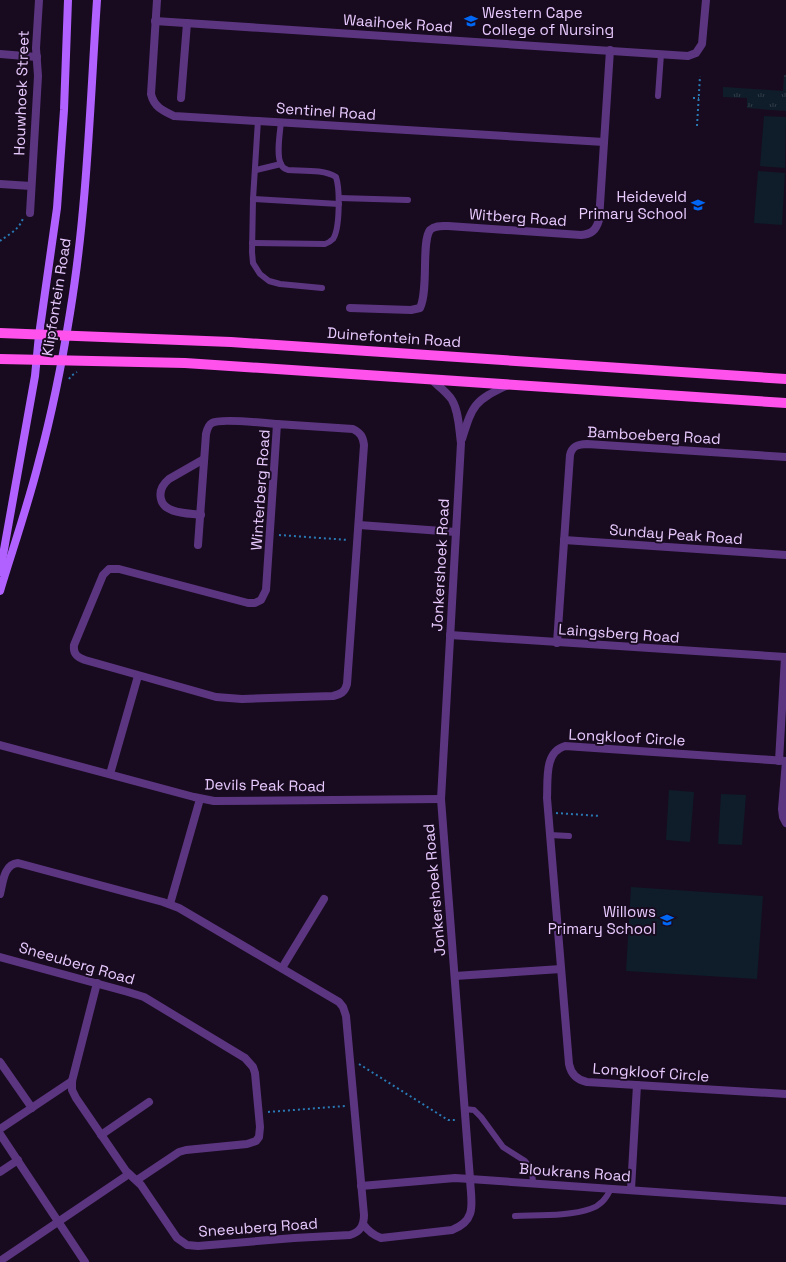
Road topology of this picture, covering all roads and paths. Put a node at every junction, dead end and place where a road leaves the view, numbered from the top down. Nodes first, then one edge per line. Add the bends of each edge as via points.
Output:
1 (39, 0) edge
2 (68, 0) edge
3 (97, 0) edge
4 (157, 0) edge
5 (706, 0) edge
6 (155, 21) junction
7 (187, 23) junction
8 (610, 50) junction
9 (0, 54) edge
10 (661, 54) junction
11 (36, 57) junction
12 (700, 76) dead end
13 (658, 96) dead end
14 (181, 98) dead end
15 (693, 98) dead end
16 (699, 98) junction
17 (258, 120) junction
18 (281, 122) junction
19 (697, 126) dead end
20 (604, 142) junction
21 (281, 164) junction
22 (256, 170) junction
23 (0, 184) edge
24 (31, 186) junction
25 (253, 199) junction
26 (408, 200) dead end
27 (339, 201) junction
28 (26, 215) joint
29 (0, 241) edge
30 (252, 243) junction
31 (322, 288) dead end
32 (350, 308) dead end
33 (0, 333) edge
34 (39, 335) junction
35 (65, 335) junction
36 (0, 359) edge
37 (37, 359) junction
38 (61, 360) junction
39 (78, 371) dead end
40 (786, 379) edge
41 (68, 380) dead end
42 (432, 380) junction
43 (508, 385) junction
44 (786, 403) edge
45 (278, 424) junction
46 (461, 443) junction
47 (786, 457) edge
48 (204, 459) junction
49 (201, 515) junction
50 (360, 525) junction
51 (456, 532) junction
52 (276, 535) dead end
53 (564, 540) junction
54 (351, 541) dead end
55 (198, 544) dead end
56 (786, 555) edge
57 (0, 572) edge
58 (0, 592) edge
59 (450, 636) junction
60 (557, 643) junction
61 (786, 657) edge
62 (138, 676) junction
63 (0, 745) edge
64 (784, 761) edge
65 (110, 774) junction
66 (200, 799) junction
67 (441, 799) junction
68 (555, 813) dead end
69 (600, 816) dead end
70 (786, 823) edge
71 (550, 835) junction
72 (569, 836) dead end
73 (0, 894) edge
74 (324, 899) dead end
75 (170, 904) junction
76 (0, 957) edge
77 (282, 968) junction
78 (561, 969) junction
79 (455, 976) junction
80 (97, 983) junction
81 (0, 1062) edge
82 (358, 1064) dead end
83 (72, 1081) junction
84 (637, 1085) junction
85 (786, 1094) edge
86 (148, 1102) dead end
87 (348, 1105) dead end
88 (32, 1108) junction
89 (464, 1109) junction
90 (265, 1112) dead end
91 (459, 1120) dead end
92 (0, 1129) edge
93 (0, 1134) edge
94 (101, 1135) junction
95 (18, 1160) junction
96 (0, 1172) edge
97 (129, 1174) junction
98 (470, 1179) junction
99 (137, 1180) junction
100 (533, 1183) junction
101 (361, 1186) junction
102 (611, 1188) junction
103 (631, 1190) junction
104 (786, 1201) edge
105 (515, 1216) dead end
106 (59, 1222) junction
107 (363, 1224) junction
108 (0, 1261) edge
109 (85, 1262) edge

1 - 11 street, Houwhoek Street
2 - 34 main road, Klipfontein Road via 61,160
3 - 35 main road, Klipfontein Road via 82,224
4 - 6 street, Sentinel Road
5 - 10 street, Waaihoek Road via 703,40 699,50 688,56
6 - 7 street, Waaihoek Road
6 - 17 street, Sentinel Road via 151,88 156,106 174,116
7 - 8 street, Waaihoek Road
7 - 14 street
8 - 10 street, Waaihoek Road
8 - 20 street, Witberg Road
9 - 11 street
10 - 13 lane
11 - 24 street, Houwhoek Street via 38,76
12 - 16 path
15 - 16 path
16 - 19 path
17 - 18 street, Sentinel Road
17 - 22 lane
18 - 20 street, Sentinel Road
18 - 21 lane
20 - 32 street, Witberg Road via 599,220 591,233 581,235 435,227 431,229 427,239 424,296 420,308
21 - 22 lane
21 - 27 lane via 288,170 318,172 336,177
22 - 25 lane
23 - 24 street
24 - 28 street, Houwhoek Street
25 - 27 lane
25 - 30 lane
26 - 27 lane
27 - 30 lane via 336,231 330,243
28 - 29 path via 16,229
30 - 31 lane via 254,263 260,274 269,281
33 - 34 main road, Duinefontein Road
34 - 35 main road, Duinefontein Road
34 - 37 main road, Klipfontein Road
35 - 38 main road, Klipfontein Road
35 - 40 main road, Duinefontein Road via 232,342
36 - 37 main road
37 - 38 main road
37 - 57 main road, Klipfontein Road
38 - 42 main road via 185,363
38 - 58 main road, Klipfontein Road via 40,460
39 - 41 path
42 - 43 main road
42 - 46 street, Jonkershoek Road via 452,400
43 - 44 main road
43 - 46 street, Jonkershoek Road via 480,400 473,408
45 - 48 street via 215,421 208,426
45 - 50 street, Winterberg Road via 353,429 362,434 364,445
45 - 62 street, Winterberg Road via 266,590 261,600 248,603 119,569 109,569 103,575 74,645 74,651 85,660
46 - 51 street, Jonkershoek Road
47 - 53 street, Bamboeberg Road via 587,444 575,446 570,455
48 - 49 street
48 - 49 street via 169,479 164,484 160,496 169,509
49 - 55 street
50 - 51 street
50 - 62 street, Winterberg Road via 347,684 346,690 342,693 333,696 227,699
51 - 59 street, Jonkershoek Road
52 - 54 path
53 - 56 street, Sunday Peak Road
53 - 60 street, Bamboeberg Road
59 - 60 street, Laingsberg Road
59 - 67 street, Jonkershoek Road
60 - 61 street, Laingsberg Road
61 - 64 street
62 - 65 street
63 - 65 street, Devils Peak Road
64 - 70 street via 782,809
64 - 71 street, Longkloof Circle via 560,747 553,753 550,761 547,798
65 - 66 street, Devils Peak Road
66 - 67 street, Devils Peak Road
66 - 75 street
67 - 79 street, Jonkershoek Road
68 - 69 path
71 - 72 lane
71 - 78 street, Longkloof Circle
73 - 75 street via 8,867 18,863
74 - 77 street
75 - 77 street
76 - 80 street, Sneeuberg Road
77 - 101 street via 339,1002 345,1012
78 - 79 street
78 - 84 street, Longkloof Circle via 572,1074 587,1082
79 - 89 street, Jonkershoek Road
80 - 83 street
80 - 99 street, Sneeuberg Road via 150,1001 245,1058 255,1073 260,1127 256,1141 179,1152
81 - 88 street
82 - 91 path via 448,1120
83 - 88 street
83 - 94 street via 73,1094
84 - 85 street, Longkloof Circle
84 - 103 street
86 - 94 street
87 - 90 path
88 - 92 street
89 - 98 street, Jonkershoek Road
89 - 100 lane via 474,1110 503,1147 525,1161 532,1171
93 - 95 street
94 - 97 street
95 - 96 street
95 - 106 street
97 - 99 street
97 - 106 street
98 - 100 street, Bloukrans Road
98 - 101 street, Bloukrans Road
98 - 107 street, Jonkershoek Road via 470,1215 467,1222 460,1227 381,1238 374,1236
99 - 107 street, Sneeuberg Road via 177,1238 192,1246 350,1235 358,1232
100 - 102 street, Bloukrans Road
101 - 107 street
102 - 103 street, Bloukrans Road
102 - 105 lane via 608,1196 590,1209
103 - 104 street, Bloukrans Road
106 - 108 street
106 - 109 street

